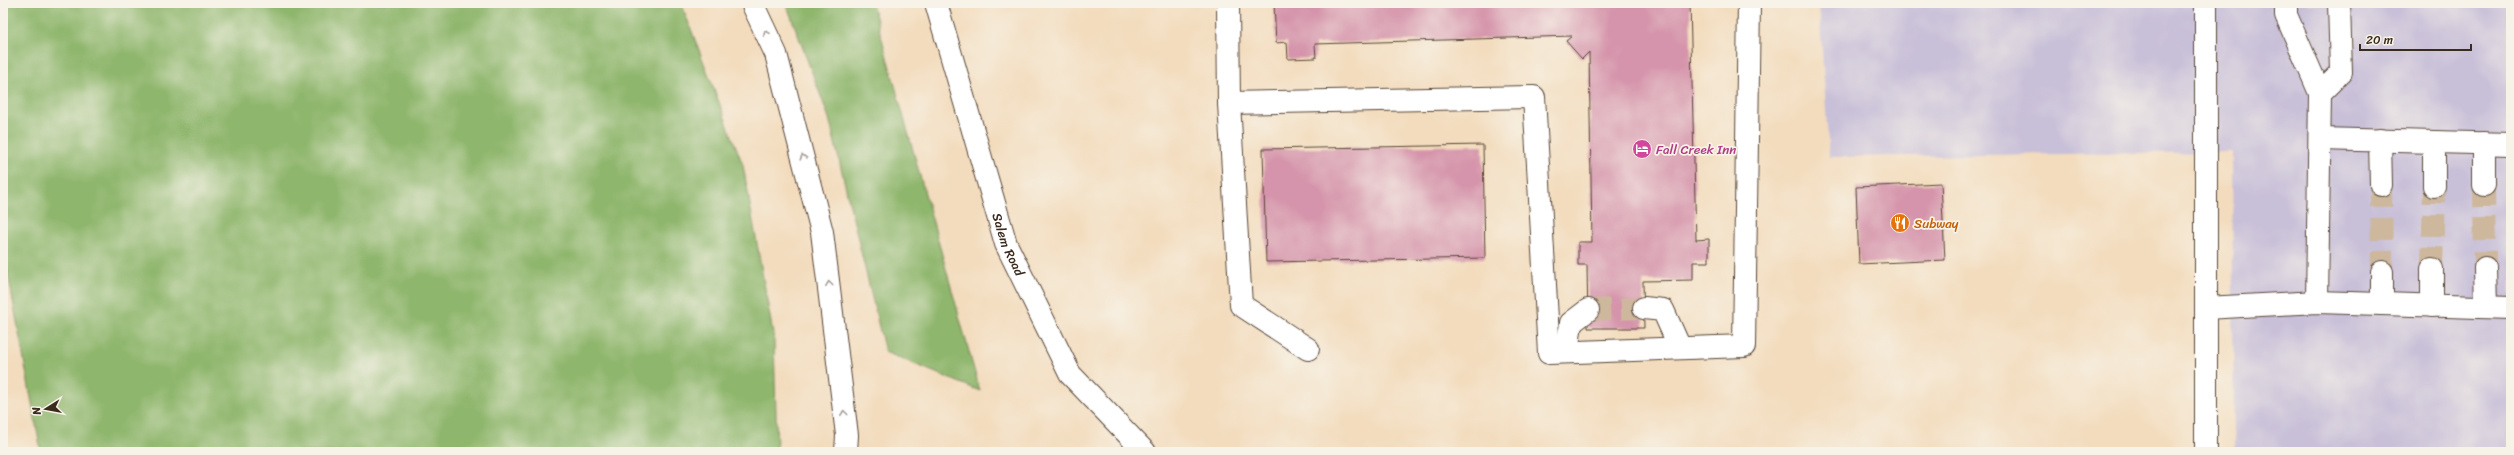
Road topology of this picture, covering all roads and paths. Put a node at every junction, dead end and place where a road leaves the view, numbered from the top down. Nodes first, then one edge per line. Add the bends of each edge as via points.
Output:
1 (752, 3) edge
2 (936, 3) edge
3 (1228, 3) edge
4 (1749, 3) edge
5 (2206, 3) edge
6 (2286, 3) edge
7 (2340, 3) edge
8 (2320, 93) junction
9 (1228, 103) junction
10 (2320, 138) junction
11 (2380, 140) junction
12 (2434, 142) junction
13 (2484, 143) junction
14 (2511, 144) edge
15 (2381, 185) tunnel mouth
16 (2484, 185) tunnel mouth
17 (2434, 186) tunnel mouth
18 (2485, 268) tunnel mouth
19 (2432, 269) tunnel mouth
20 (2382, 272) tunnel mouth
21 (2317, 302) junction
22 (2382, 304) junction
23 (2432, 306) junction
24 (2486, 307) junction
25 (1644, 308) tunnel mouth
26 (2206, 308) junction
27 (2511, 308) edge
28 (1588, 310) tunnel mouth
29 (1680, 348) junction
30 (1308, 350) dead end
31 (1567, 352) junction
32 (846, 452) edge
33 (1146, 452) edge
34 (2206, 452) edge

32 -> 1 main road via 847,435 822,232 776,54
2 - 33 main road, Salem Road via 1006,244 1070,374
3 - 9 main road
4 - 29 main road via 1744,346
5 - 26 main road
6 - 8 main road via 2286,15
7 - 8 main road via 2341,72
8 - 10 main road
9 - 30 main road via 1241,305
9 - 31 main road via 1534,97 1549,353
10 - 11 main road
10 - 21 main road
11 - 12 main road
11 - 15 main road
12 - 13 main road
12 - 17 main road
13 - 14 main road
13 - 16 main road
18 - 24 main road
19 - 23 main road
20 - 22 main road
21 - 22 main road
21 - 26 main road
22 - 23 main road
23 - 24 main road
24 - 27 main road
25 - 29 main road via 1663,310
26 - 34 main road
28 - 31 main road via 1571,323
29 - 31 main road

